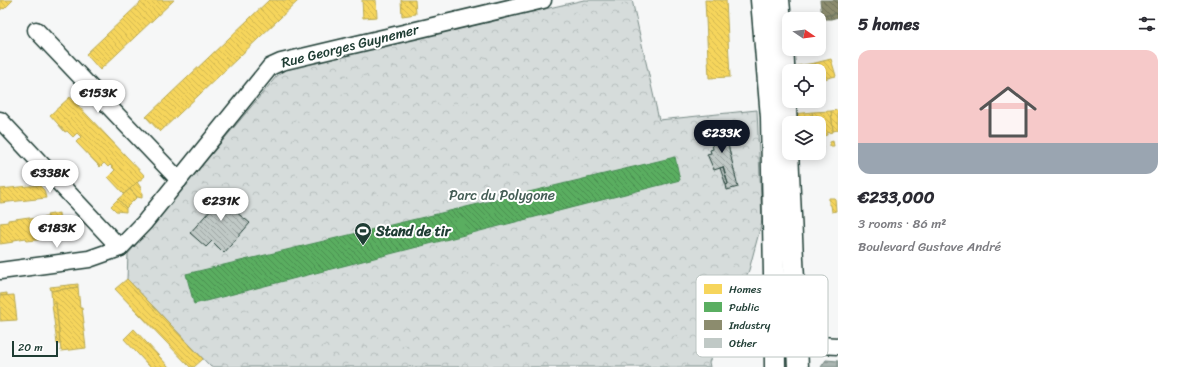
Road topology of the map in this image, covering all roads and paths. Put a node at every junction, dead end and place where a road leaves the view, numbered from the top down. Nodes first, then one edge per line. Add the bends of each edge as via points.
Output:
1 (542, 0) edge
2 (761, 0) edge
3 (779, 0) edge
4 (36, 30) dead end
5 (777, 105) junction
6 (0, 120) edge
7 (179, 180) junction
8 (120, 248) junction
9 (0, 271) edge
10 (774, 274) edge
11 (788, 275) edge
12 (828, 345) edge
13 (838, 346) edge
14 (796, 357) edge
15 (798, 367) edge

1 - 7 street, Rue Georges Guynemer via 281,62 270,67
2 - 5 main road
3 - 5 main road via 783,44
4 - 7 street
5 - 10 main road
5 - 11 main road
6 - 8 street
7 - 8 street, Rue Georges Guynemer
8 - 9 street via 89,259
12 - 13 street
14 - 15 main road

